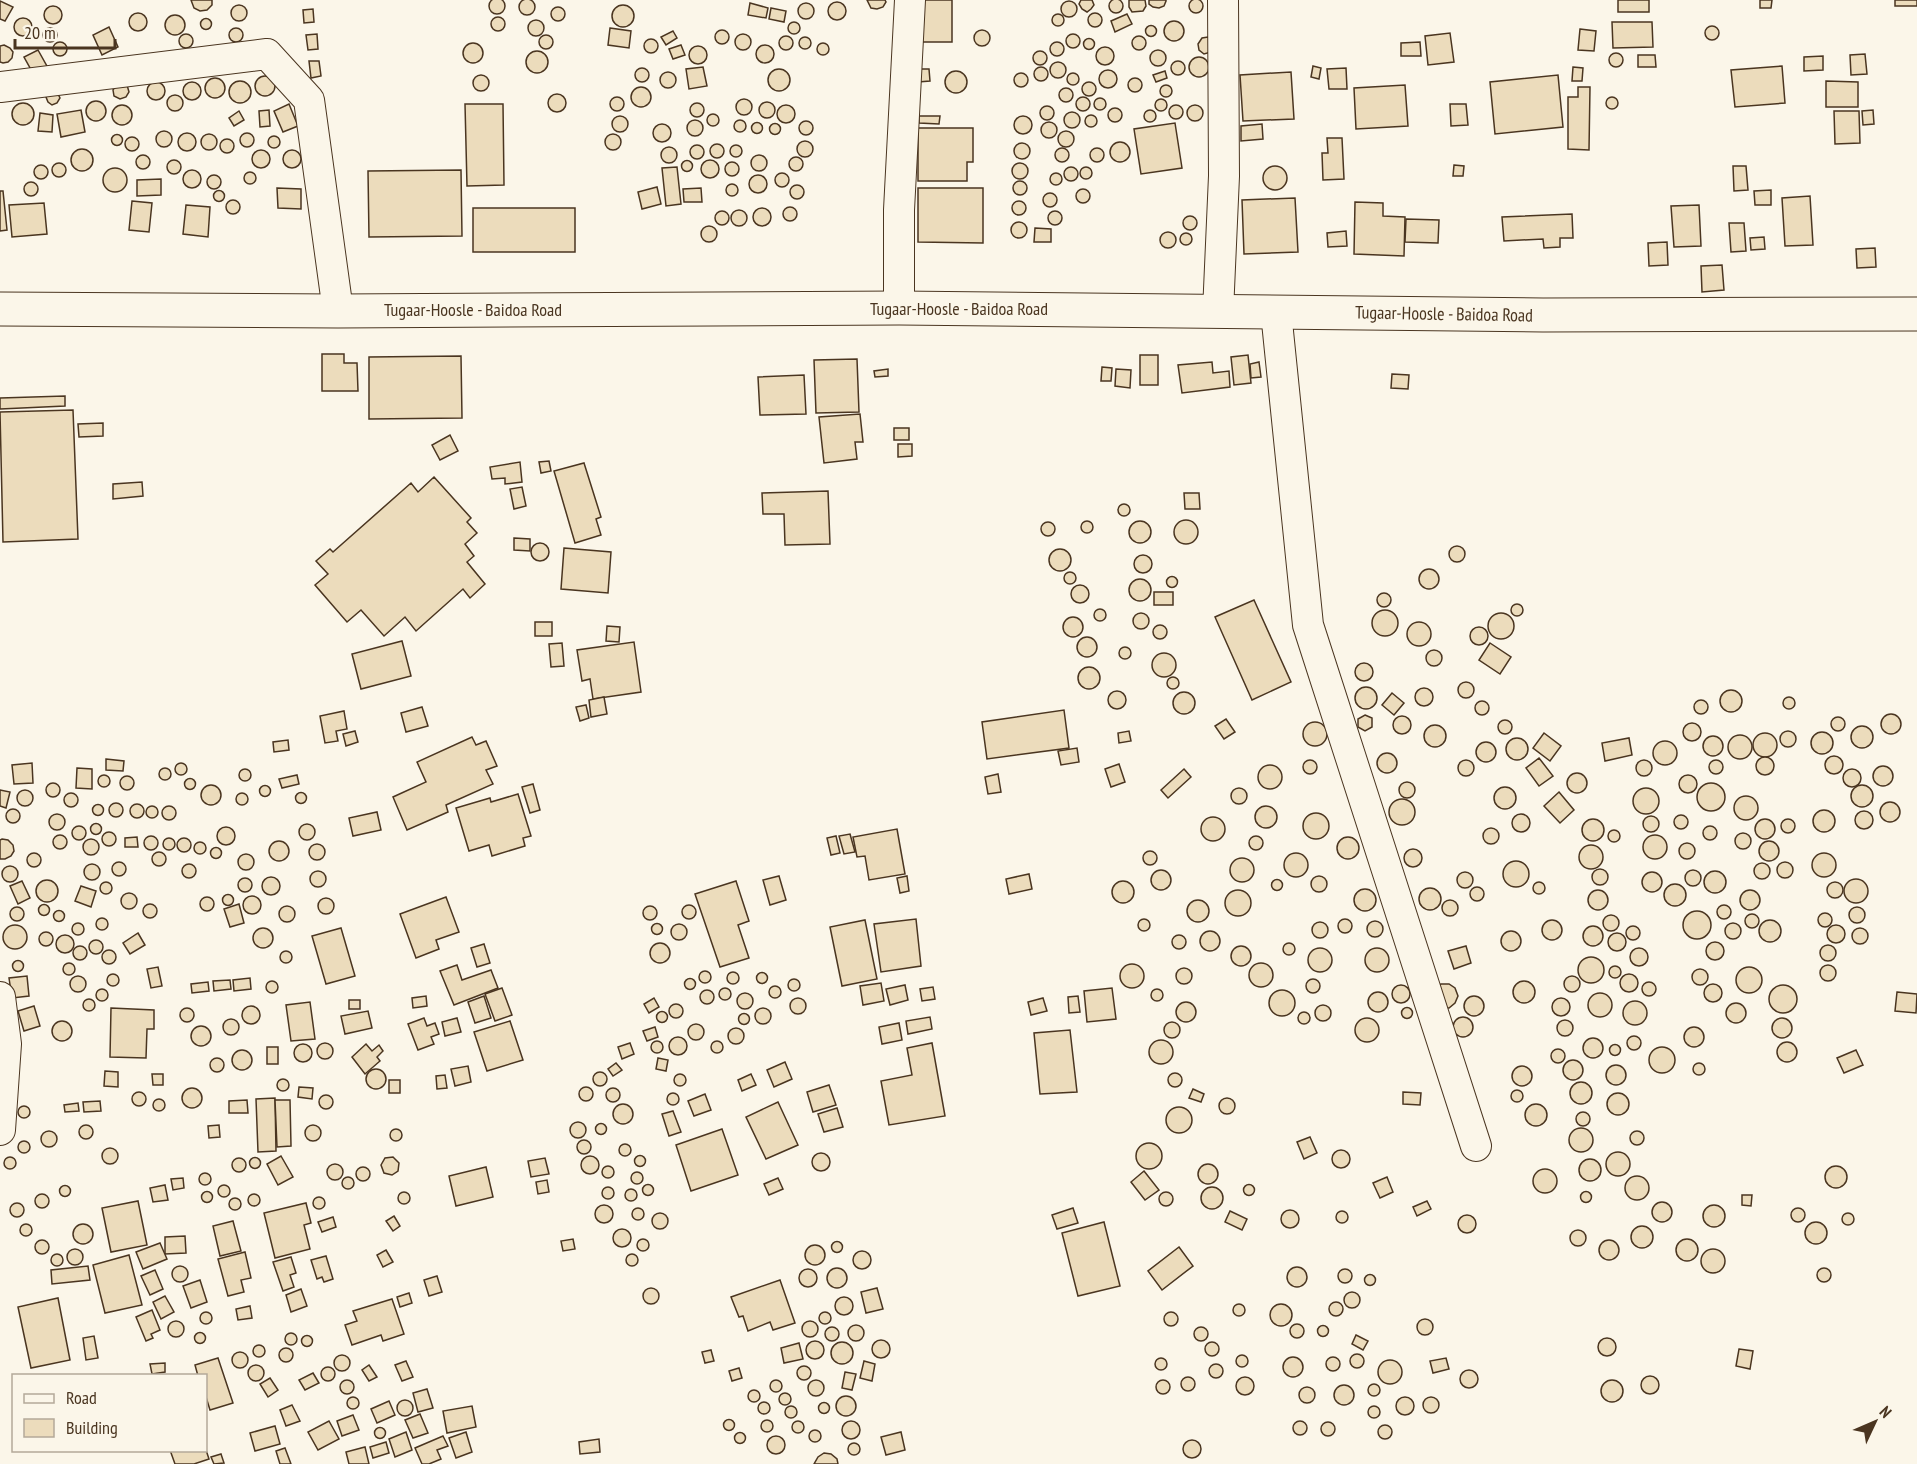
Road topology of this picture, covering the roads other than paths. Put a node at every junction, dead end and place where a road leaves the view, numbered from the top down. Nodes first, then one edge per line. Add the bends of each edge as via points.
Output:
1 (910, 0) edge
2 (1223, 0) edge
3 (0, 87) edge
4 (899, 308) junction
5 (0, 309) edge
6 (338, 311) junction
7 (1218, 312) junction
8 (1276, 312) junction
9 (1917, 314) edge
10 (0, 997) edge
11 (0, 1130) edge
12 (1476, 1146) dead end

1 - 4 street via 898,210
2 - 7 street via 1224,176
3 - 6 street via 267,54 309,99
4 - 6 main road, Tugaar-Hoosle - Baidoa Road
4 - 7 main road, Tugaar-Hoosle - Baidoa Road
5 - 6 main road, Tugaar-Hoosle - Baidoa Road
7 - 8 main road, Tugaar-Hoosle - Baidoa Road
8 - 9 main road, Tugaar-Hoosle - Baidoa Road
8 - 12 street via 1308,625
10 - 11 street via 6,1044

